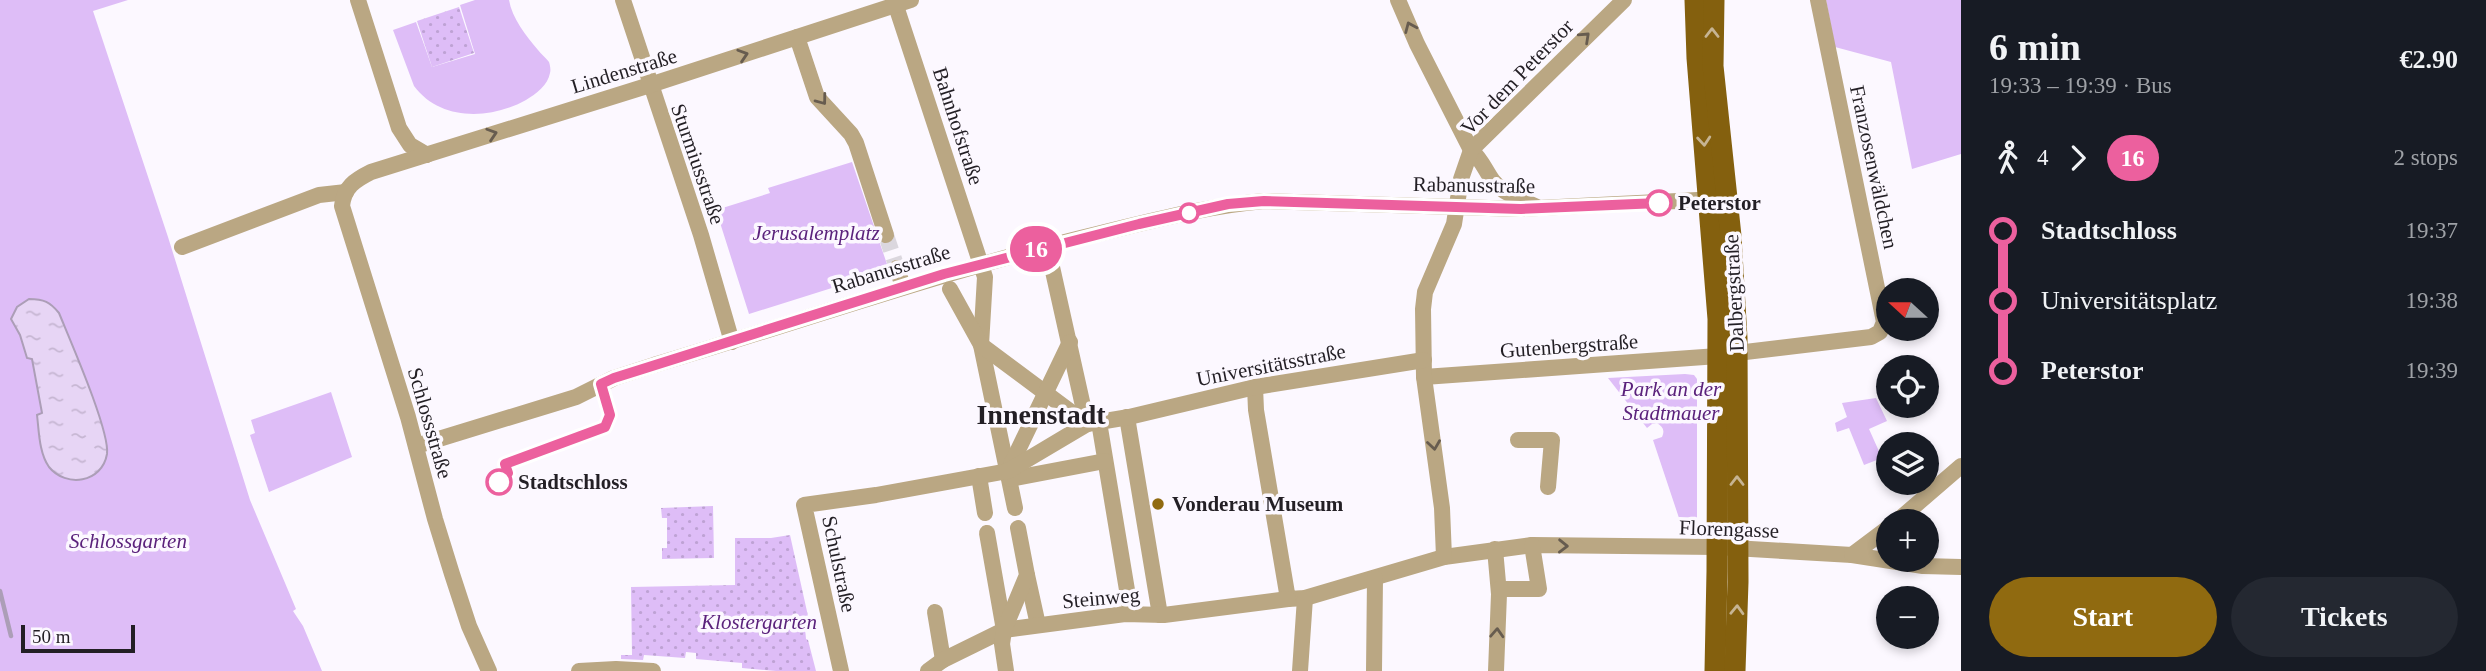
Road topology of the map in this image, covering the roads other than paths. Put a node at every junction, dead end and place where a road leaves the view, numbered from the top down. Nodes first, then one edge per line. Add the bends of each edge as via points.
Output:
1 (359, 0) edge
2 (623, 0) edge
3 (1398, 0) edge
4 (1624, 0) edge
5 (1695, 0) edge
6 (1714, 0) edge
7 (1818, 0) edge
8 (900, 2) edge
9 (797, 37) junction
10 (650, 85) junction
11 (399, 128) junction
12 (1471, 150) junction
13 (428, 155) junction
14 (381, 169) junction
15 (348, 188) junction
16 (1718, 199) junction
17 (1457, 206) junction
18 (1538, 207) junction
19 (887, 235) tunnel mouth
20 (182, 247) dead end
21 (1050, 258) dead end
22 (981, 264) junction
23 (897, 268) tunnel mouth
24 (903, 287) junction
25 (950, 289) dead end
26 (1871, 337) joint
27 (732, 342) junction
28 (1070, 342) junction
29 (981, 345) junction
30 (1728, 355) junction
31 (1424, 360) junction
32 (1424, 377) junction
33 (1255, 387) junction
34 (1045, 393) junction
35 (1126, 417) junction
36 (1093, 423) junction
37 (1518, 440) dead end
38 (416, 446) junction
39 (1135, 460) junction
40 (1105, 463) junction
41 (1961, 466) edge
42 (1009, 475) junction
43 (973, 477) junction
44 (1548, 487) dead end
45 (1015, 508) dead end
46 (1911, 509) edge
47 (985, 513) dead end
48 (1018, 528) dead end
49 (988, 533) dead end
50 (1876, 537) edge
51 (1532, 545) junction
52 (1727, 548) junction
53 (1493, 549) junction
54 (1852, 555) junction
55 (1440, 559) junction
56 (1961, 567) edge
57 (1027, 575) junction
58 (1375, 578) junction
59 (1499, 592) junction
60 (1296, 598) junction
61 (935, 612) dead end
62 (1131, 614) junction
63 (1160, 615) junction
64 (1038, 625) junction
65 (1003, 637) junction
66 (943, 660) junction
67 (489, 671) edge
68 (579, 671) edge
69 (653, 671) edge
70 (841, 671) edge
71 (927, 671) edge
72 (1006, 671) edge
73 (1300, 671) edge
74 (1374, 671) edge
75 (1496, 671) edge
76 (1715, 671) edge
77 (1735, 671) edge

1 - 11 street
2 - 10 street, Sturmiusstraße
12 -> 3 street
12 -> 4 street, Vor dem Peterstor
5 -> 16 main road, Dalbergstraße via 1697,58
16 -> 6 main road, Dalbergstraße
7 - 26 street, Franzosenwäldchen via 1884,321 1880,332
8 - 9 street, Lindenstraße
8 - 22 street, Bahnhofstraße
10 -> 9 street, Lindenstraße
9 -> 19 street via 817,97 856,143
13 -> 10 street, Lindenstraße
10 - 27 street, Sturmiusstraße
11 - 13 street via 410,145
11 - 14 street via 396,154
12 - 17 street
12 - 18 street, Vor dem Peterstor via 1502,189
13 - 14 street, Lindenstraße
14 - 15 street, Lindenstraße
15 - 20 street, Lindenstraße
15 - 38 street, Schlossstraße via 342,206
16 - 18 street, Rabanusstraße
16 - 30 main road, Dalbergstraße via 1735,286
17 - 18 street, Rabanusstraße
17 - 22 street, Rabanusstraße via 1228,204
17 - 31 street via 1425,292
21 - 28 street
22 - 24 street, Rabanusstraße
22 - 29 street, Bahnhofstraße via 985,277
23 - 24 street
24 - 27 street, Rabanusstraße
25 - 29 street
26 - 30 street, Gutenbergstraße
27 - 38 street, Rabanusstraße
28 - 34 street
28 - 36 street
29 - 34 street
29 - 42 street
30 - 32 street, Gutenbergstraße
30 - 52 main road, Dalbergstraße
31 - 32 street
31 - 33 street, Universitätsstraße
32 -> 55 street via 1442,508
33 - 35 street, Universitätsstraße
33 - 60 street via 1285,580
34 - 36 street
34 - 42 street
35 - 36 street, Universitätsstraße
35 - 39 street
36 - 40 street
36 - 42 street
37 - 44 street via 1552,440
38 - 67 street, Schlossstraße via 452,574
39 - 40 street, Schulstraße
39 - 63 street
40 - 42 street, Schulstraße
40 - 62 street
41 - 46 street
42 - 43 street, Schulstraße
42 - 45 street
43 - 47 street
43 - 70 street, Schulstraße via 804,505
48 - 57 street
49 - 65 street via 987,554
50 - 54 street
51 -> 52 street, Florengasse
51 - 53 street, Florengasse
51 - 59 street via 1539,589
52 - 54 street, Florengasse
52 - 76 main road, Dalbergstraße
77 -> 52 main road, Dalbergstraße
53 - 55 street
53 - 59 street
54 - 56 street, Florengasse
55 - 58 street, Steinweg
57 - 64 street
57 - 65 street
58 - 60 street, Steinweg
58 - 74 street
75 -> 59 street
60 - 63 street, Steinweg
60 - 73 street
61 - 66 street
62 - 63 street, Steinweg
62 - 64 street, Steinweg
64 - 65 street, Steinweg
65 - 66 street, Steinweg
65 - 72 street
66 - 71 street, Steinweg
68 - 69 street

